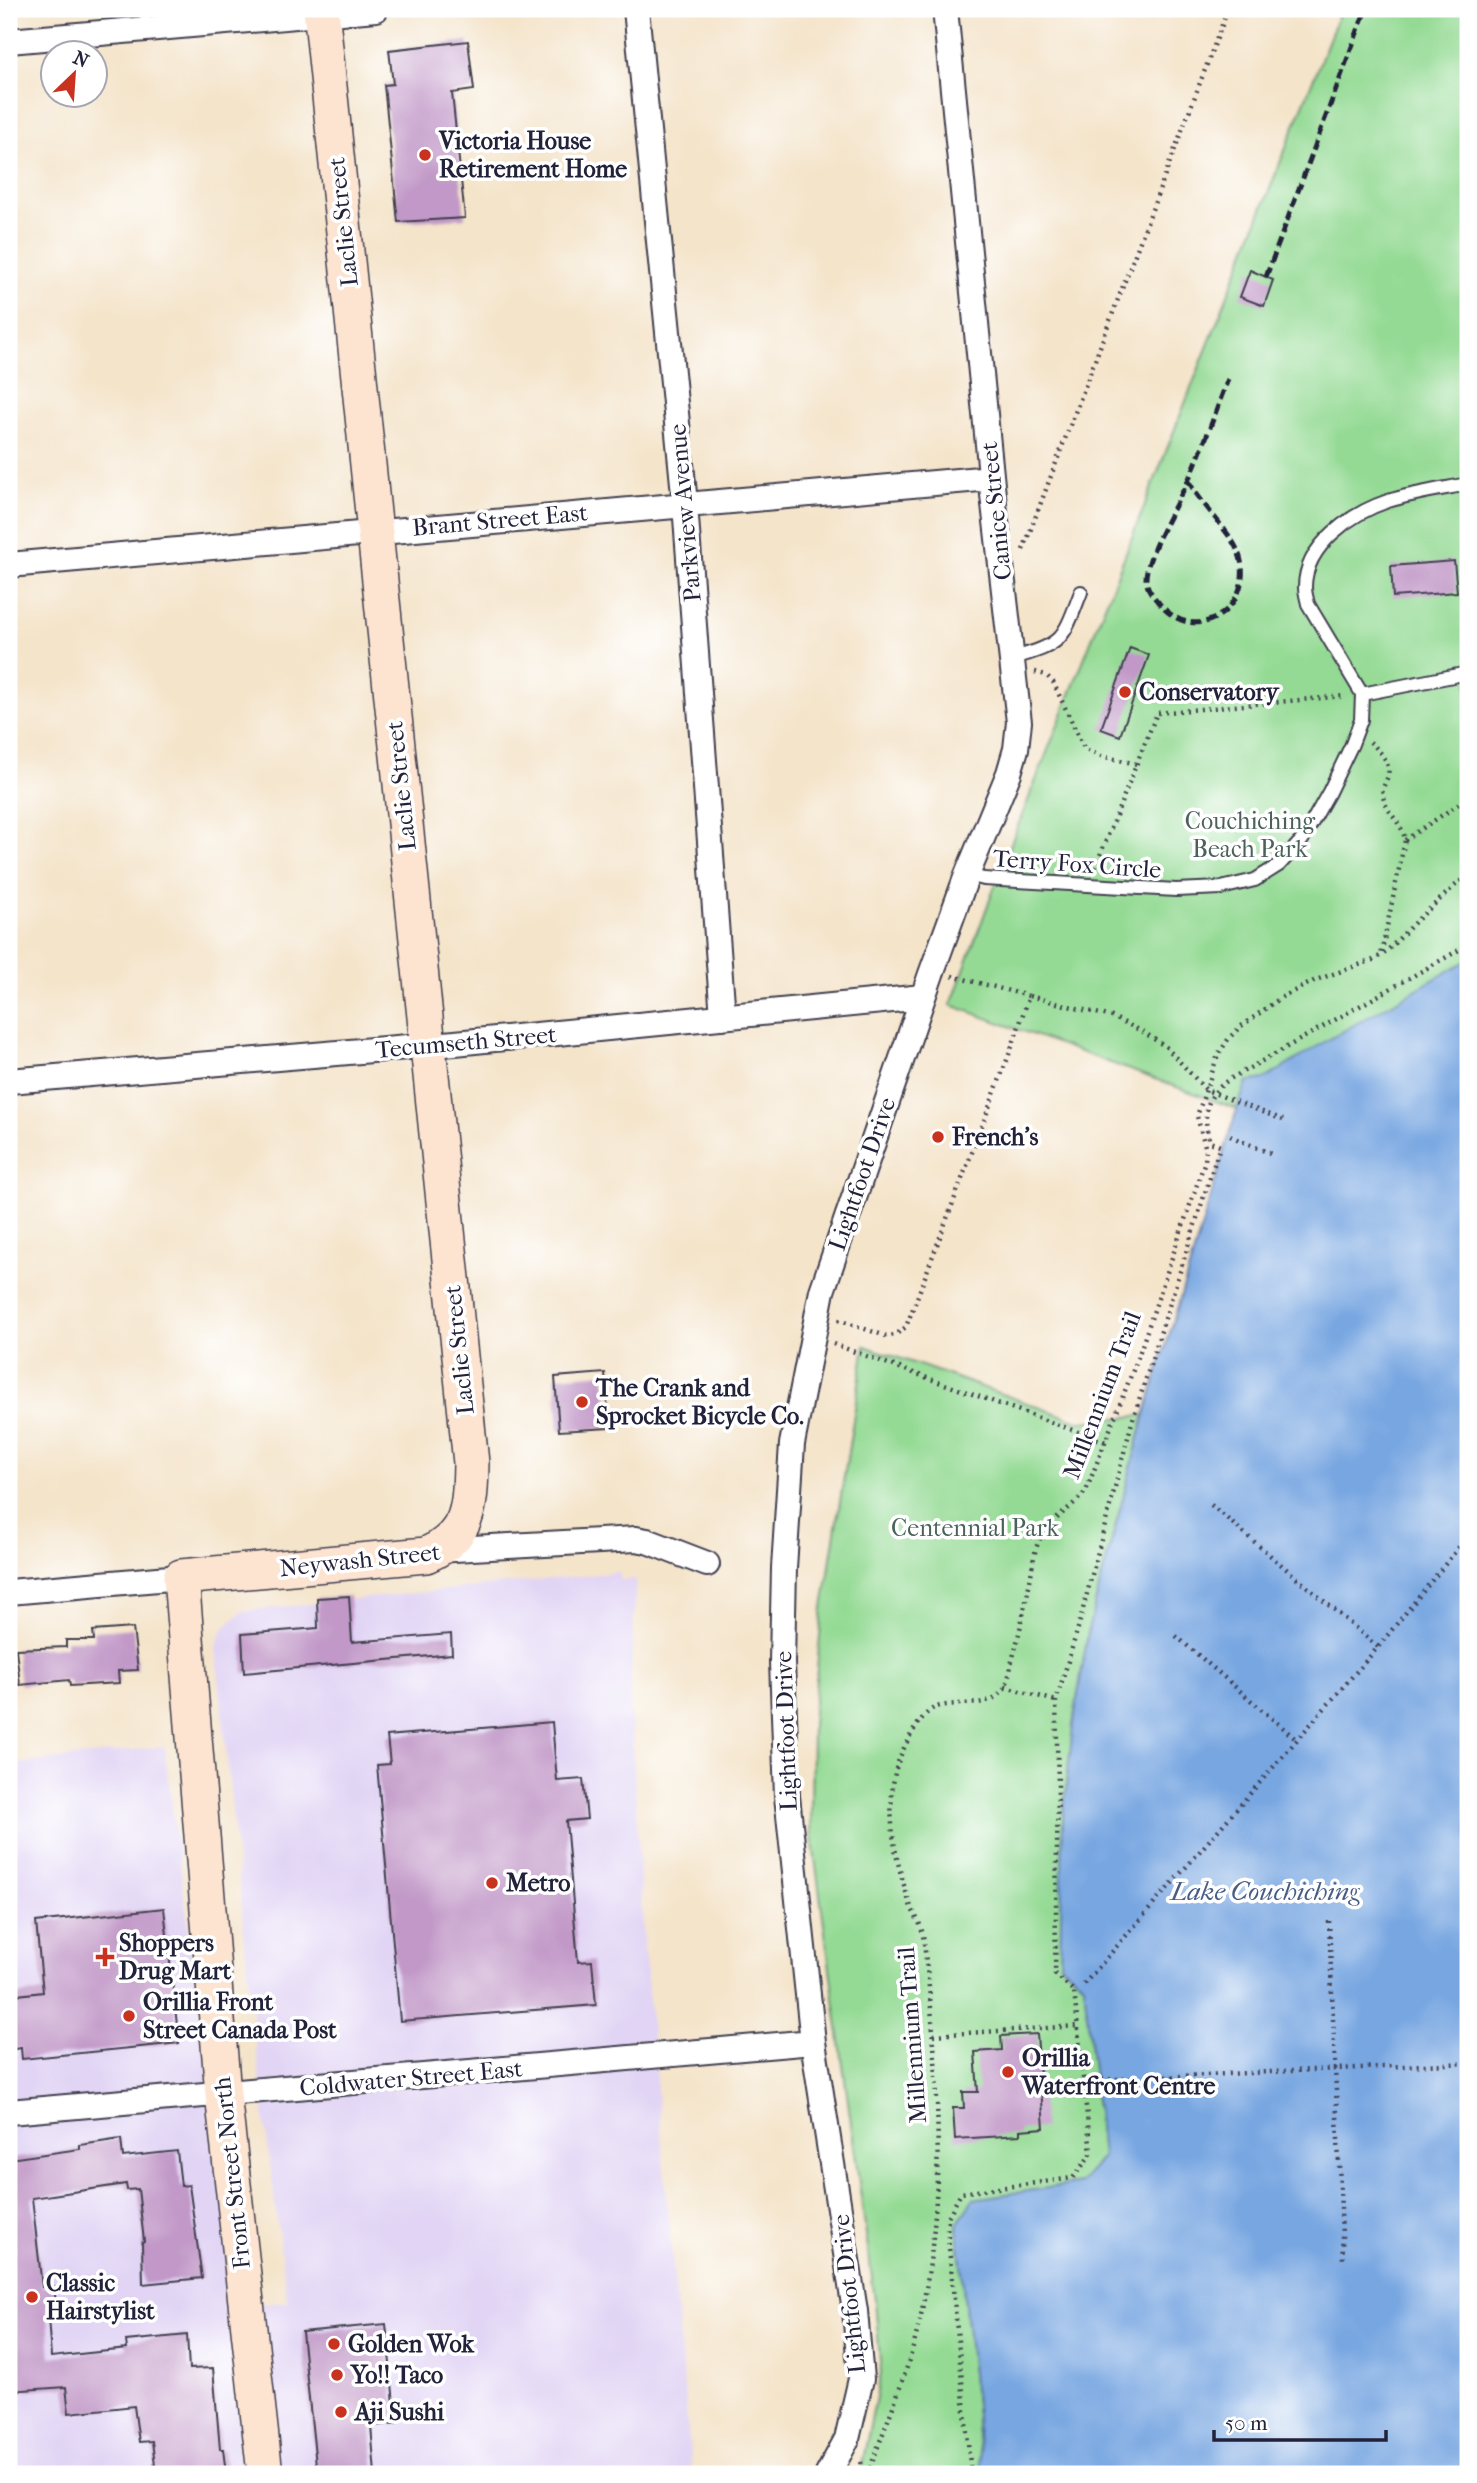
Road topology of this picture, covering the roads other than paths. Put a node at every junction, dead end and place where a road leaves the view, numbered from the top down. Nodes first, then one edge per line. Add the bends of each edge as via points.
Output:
1 (376, 9) edge
2 (636, 9) edge
3 (945, 9) edge
4 (322, 11) edge
5 (9, 41) edge
6 (991, 478) junction
7 (1468, 484) edge
8 (685, 504) junction
9 (375, 531) junction
10 (9, 565) edge
11 (1081, 592) dead end
12 (1026, 665) junction
13 (1468, 673) edge
14 (1362, 694) junction
15 (967, 876) junction
16 (923, 997) junction
17 (723, 1017) junction
18 (427, 1046) junction
19 (9, 1081) edge
20 (436, 1550) junction
21 (707, 1564) dead end
22 (181, 1577) junction
23 (9, 1592) edge
24 (813, 2042) junction
25 (223, 2094) junction
26 (9, 2112) edge
27 (265, 2474) edge
28 (828, 2474) edge

1 - 4 street
2 - 8 street, Parkview Avenue
3 - 6 street, Canice Street
4 - 5 street
4 - 9 main road, Laclie Street
6 - 8 street, Brant Street East
6 - 12 street, Canice Street
7 - 14 lane via 1388,501 1361,512 1329,537 1310,566 1305,587 1308,604
8 - 9 street, Brant Street East
8 - 17 street, Parkview Avenue
9 - 10 street, Brant Street East
9 - 18 main road, Laclie Street
11 - 12 lane via 1062,637
12 - 15 street, Canice Street via 1016,749
13 - 14 lane
14 - 15 lane, Terry Fox Circle via 1358,730 1302,840 1279,865 1255,880 1221,888 1176,890
15 - 16 street, Canice Street
16 - 17 street, Tecumseth Street
16 - 24 street, Lightfoot Drive via 822,1291 792,1444 784,1568 783,1711 793,1861
17 - 18 street, Tecumseth Street
18 - 19 street, Tecumseth Street
18 - 20 main road, Laclie Street via 471,1463 469,1508 463,1525
20 - 21 street, Neywash Street via 636,1539
20 - 22 main road, Neywash Street via 414,1556
22 - 23 street, Neywash Street
22 - 25 main road, Front Street North
24 - 25 street, Coldwater Street East
24 - 28 street, Lightfoot Drive via 855,2311 861,2379 847,2439
25 - 26 street, Coldwater Street East
25 - 27 main road, Front Street North

